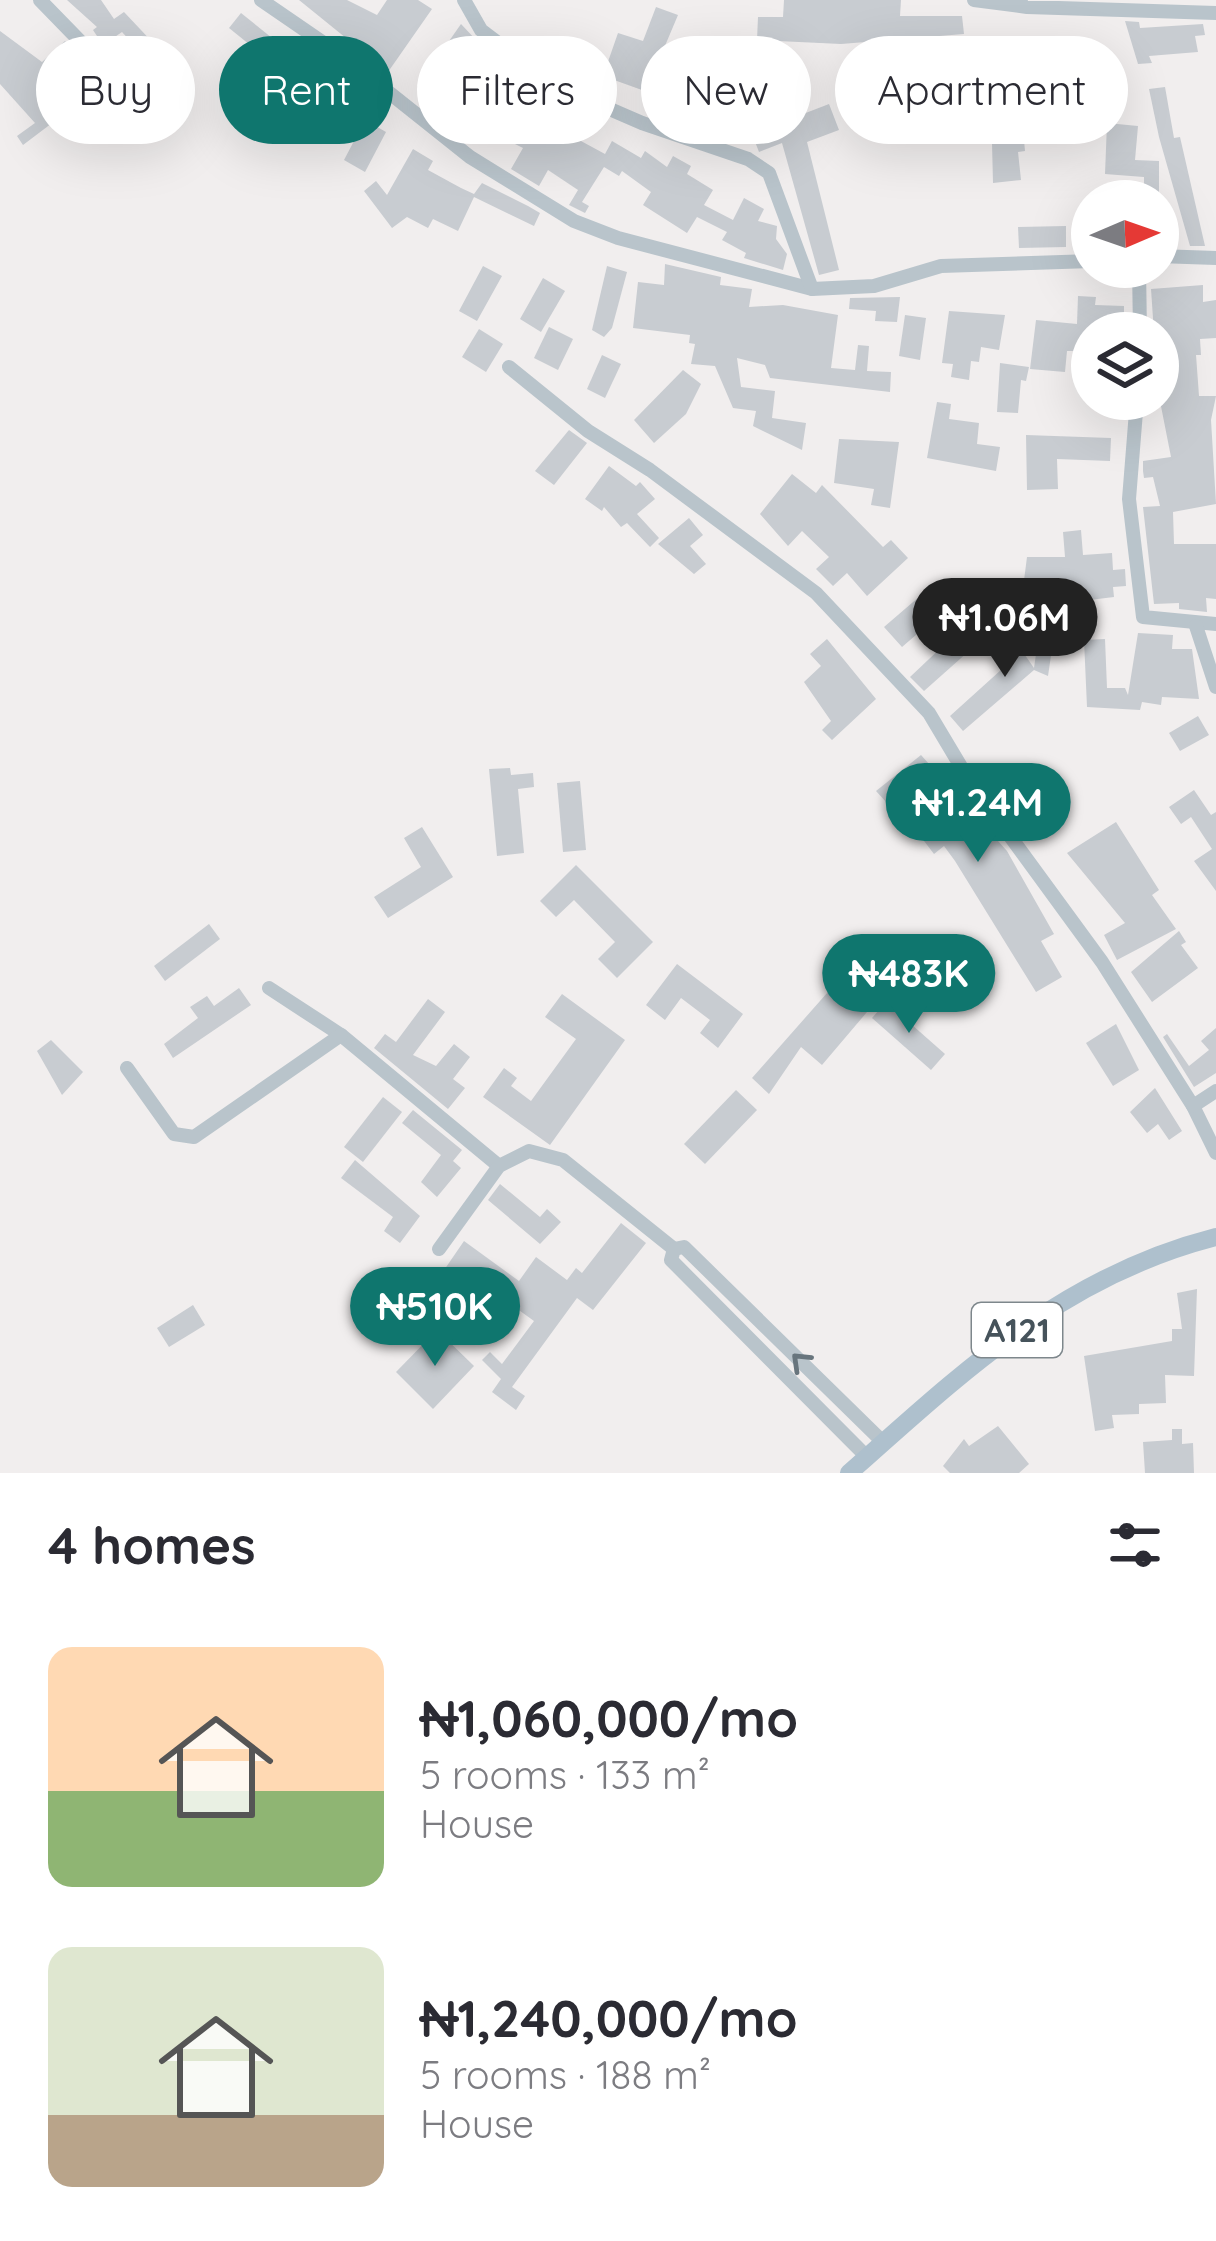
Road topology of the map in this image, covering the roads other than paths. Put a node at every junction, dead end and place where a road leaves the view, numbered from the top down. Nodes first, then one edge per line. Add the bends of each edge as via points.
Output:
1 (40, 0) edge
2 (261, 0) edge
3 (464, 0) edge
4 (974, 0) edge
5 (1216, 13) edge
6 (75, 36) edge
7 (1179, 257) edge
8 (1216, 258) edge
9 (1071, 262) edge
10 (812, 289) junction
11 (509, 367) dead end
12 (1136, 420) edge
13 (1216, 624) edge
14 (1196, 626) junction
15 (1216, 687) edge
16 (269, 988) dead end
17 (341, 1035) junction
18 (127, 1068) dead end
19 (1216, 1091) edge
20 (1193, 1106) junction
21 (1216, 1153) edge
22 (500, 1166) junction
23 (1216, 1237) edge
24 (439, 1250) dead end
25 (674, 1250) junction
26 (884, 1443) junction
27 (867, 1457) junction
28 (849, 1473) edge

1 - 6 street
2 - 10 street via 470,157 574,220
3 - 10 street via 521,71 769,173
4 - 5 street
7 - 8 street
9 - 10 street via 941,266 874,286
11 - 20 street via 794,575 856,632 929,713
12 - 14 street via 1129,499 1143,617
13 - 14 street
14 - 15 street
16 - 17 street
17 - 18 street via 194,1137 174,1134
17 - 22 street
19 - 20 street
20 - 21 street
22 - 24 street
22 - 25 street via 529,1151 563,1160
23 - 26 main road, A121 via 1117,1269 1059,1301
26 -> 25 street via 684,1247
25 - 27 street via 671,1260
26 - 27 main road, A121
27 - 28 main road, A121

